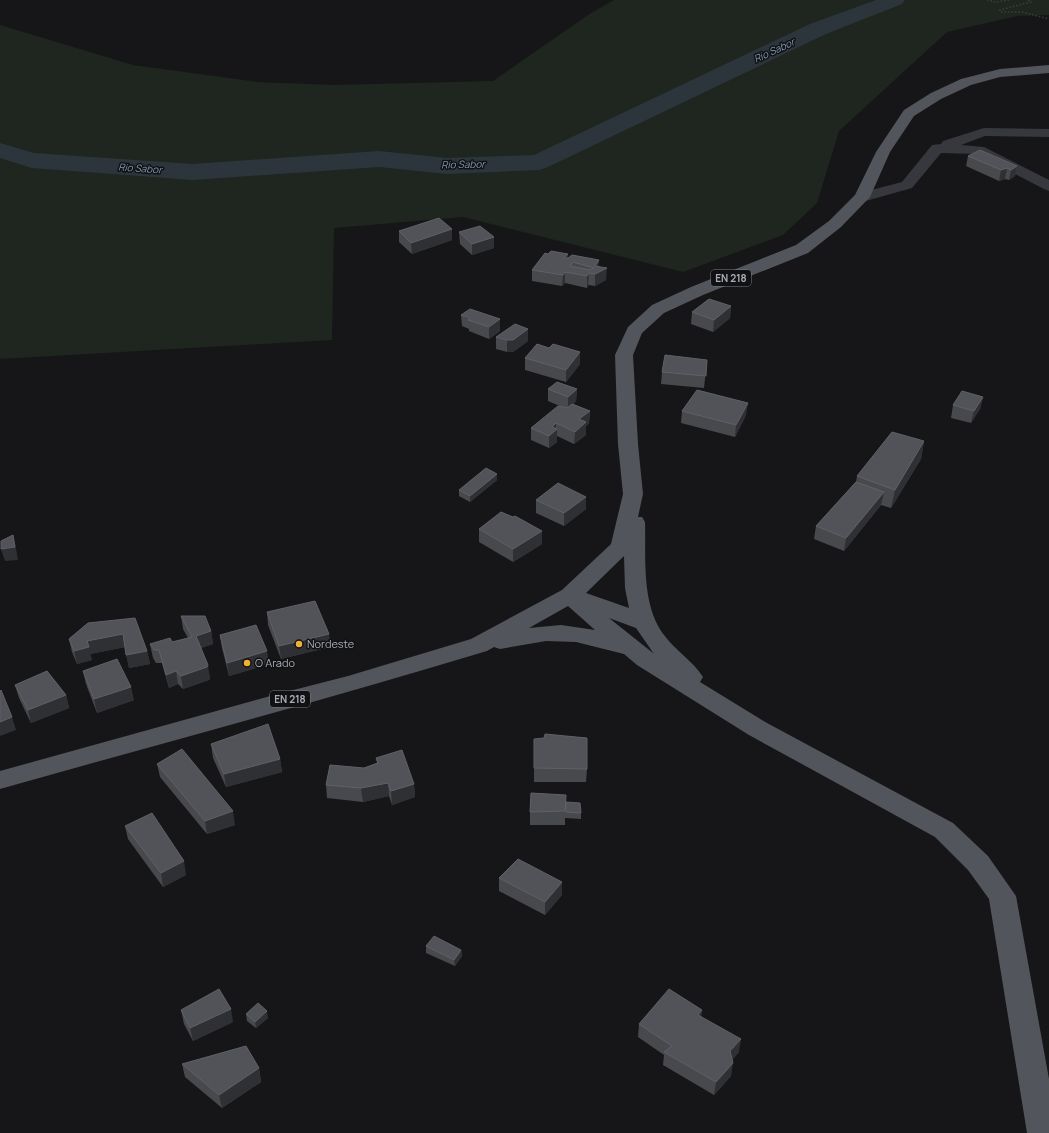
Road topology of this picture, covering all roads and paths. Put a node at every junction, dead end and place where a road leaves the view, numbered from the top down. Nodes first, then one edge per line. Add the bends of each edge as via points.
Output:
1 (987, 0) edge
2 (1009, 0) edge
3 (1028, 0) edge
4 (1049, 19) edge
5 (1049, 69) edge
6 (1049, 133) edge
7 (937, 148) junction
8 (1049, 186) edge
9 (862, 197) junction
10 (633, 494) junction
11 (570, 595) junction
12 (645, 623) junction
13 (479, 646) junction
14 (645, 659) junction
15 (736, 715) junction
16 (0, 780) edge
17 (1043, 1133) edge

1 - 2 path
3 - 4 path via 1031,2 1000,12 1022,12
5 - 9 main road, EN 218 via 1000,74 966,82 936,96 909,113 883,152
6 - 7 street via 984,132
7 - 8 street via 979,150
7 - 9 street via 907,185
9 - 10 main road, EN 218 via 835,224 802,249 658,309 634,331 624,355
10 - 11 main road, EN 218 via 621,546
10 - 12 main road via 639,606
11 - 12 main road
11 - 13 main road, EN 218
11 - 14 main road
12 - 15 main road via 668,655 701,688
13 - 14 main road via 520,636 555,632 578,633 605,640
13 - 16 main road, EN 218
14 - 15 main road
15 - 17 main road via 944,830 978,863 990,879 1002,896

